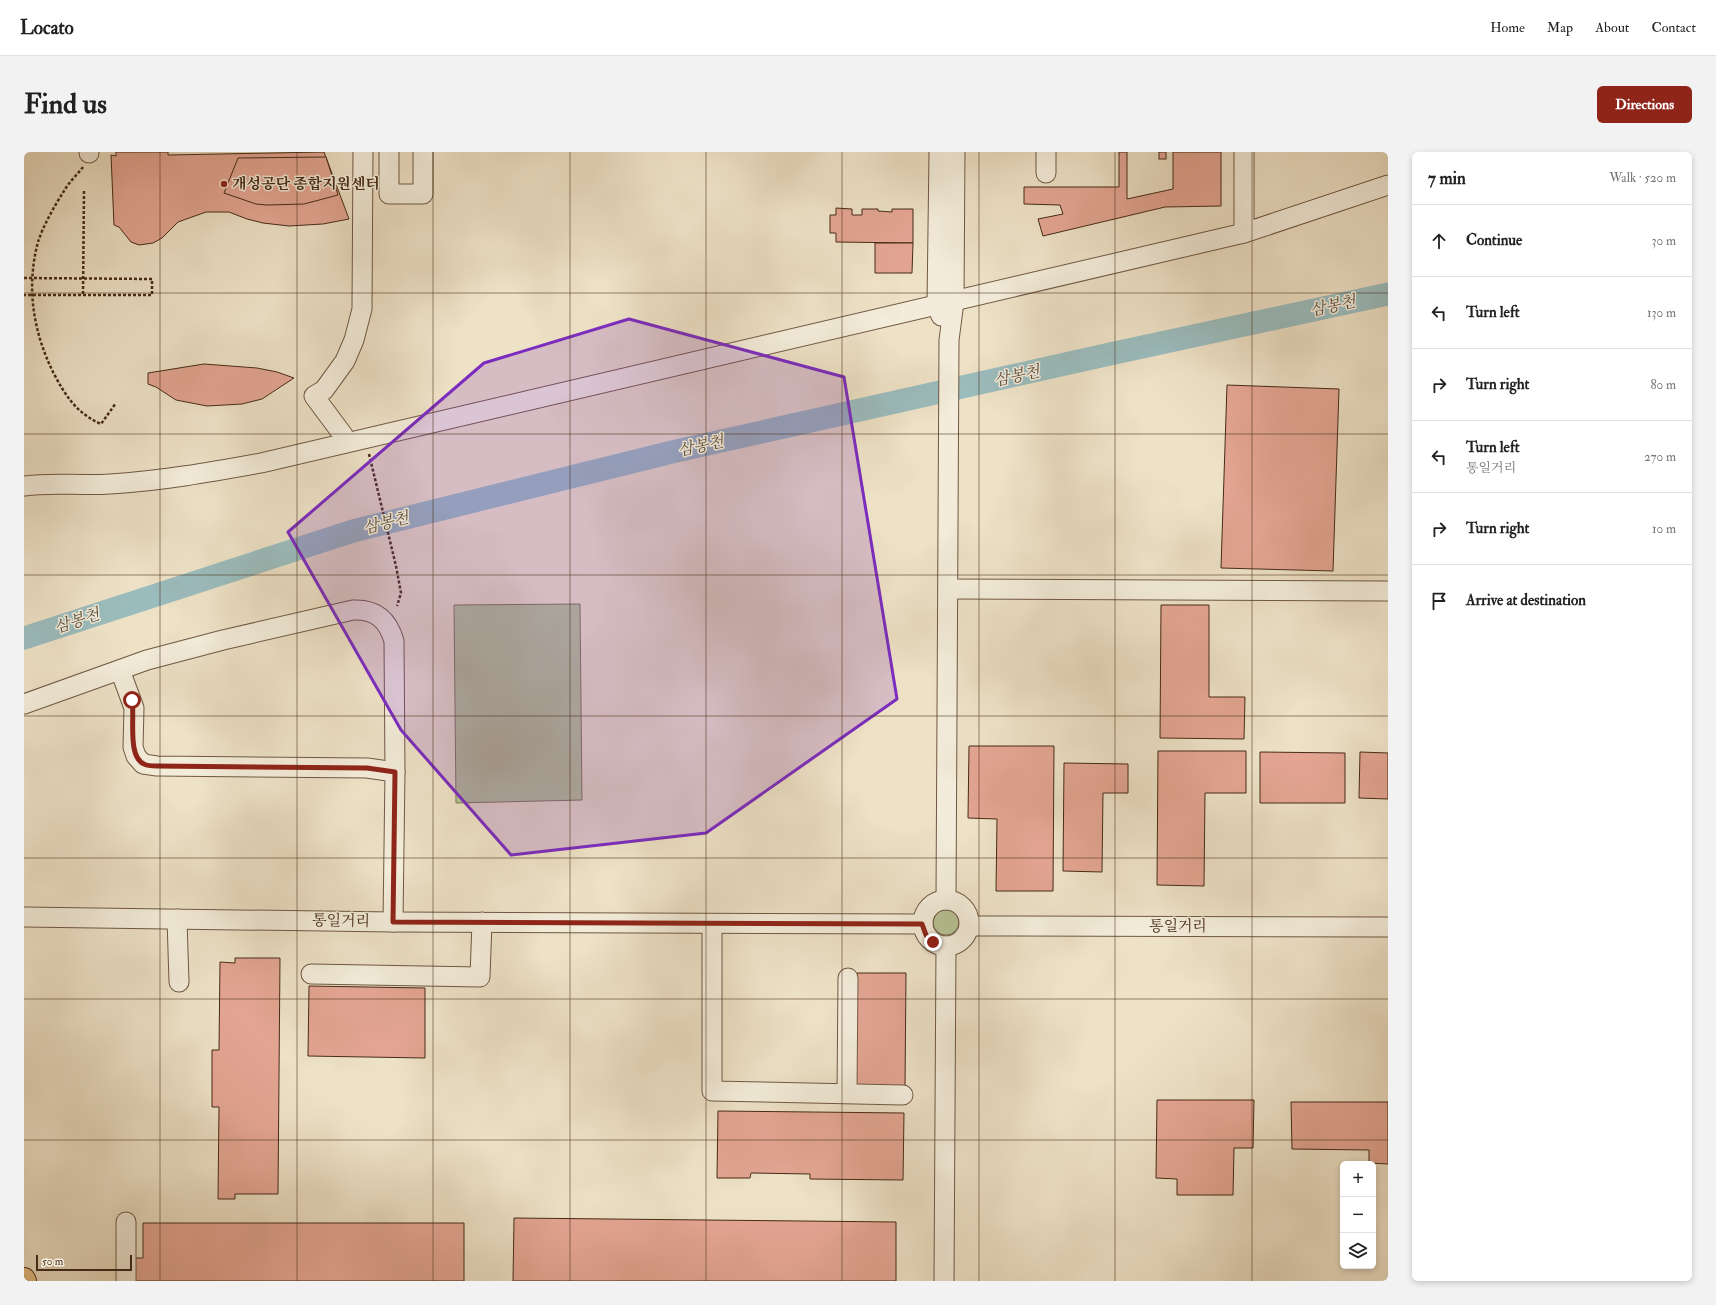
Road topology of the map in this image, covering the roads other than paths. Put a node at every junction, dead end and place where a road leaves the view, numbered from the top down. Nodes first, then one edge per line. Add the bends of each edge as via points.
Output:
1 (363, 152) edge
2 (390, 152) edge
3 (424, 152) edge
4 (939, 152) edge
5 (955, 152) edge
6 (1046, 152) edge
7 (1244, 152) edge
8 (1046, 172) dead end
9 (1388, 185) edge
10 (1244, 233) junction
11 (946, 304) junction
12 (345, 443) junction
13 (29, 483) edge
14 (948, 589) junction
15 (1388, 591) edge
16 (120, 670) junction
17 (24, 704) edge
18 (395, 772) junction
19 (946, 900) junction
20 (24, 917) edge
21 (177, 919) junction
22 (393, 922) junction
23 (482, 922) junction
24 (712, 924) junction
25 (922, 924) junction
26 (969, 926) junction
27 (1388, 927) edge
28 (946, 946) junction
29 (311, 974) dead end
30 (848, 978) dead end
31 (179, 982) dead end
32 (847, 1093) junction
33 (903, 1095) dead end
34 (126, 1222) dead end
35 (126, 1281) edge
36 (944, 1281) edge

1 - 12 street via 362,309 354,340 345,361 324,390 314,396 343,435
2 - 3 street via 389,194 423,194
4 - 11 street
5 - 11 street
6 - 8 street
7 - 10 street
9 - 10 street
10 - 11 street
11 - 12 street
11 - 14 street via 949,340
12 - 13 street via 183,478 108,484
14 - 15 street
14 - 19 street
16 - 17 street
16 - 18 street via 134,708 133,747 143,764 367,768
16 - 18 street via 147,660 223,640 353,610 374,613 384,621 394,641
18 - 22 street
19 - 25 street via 929,907
19 - 26 street via 963,908 969,918
20 - 21 street, 통일거리
21 - 22 street, 통일거리
21 - 31 street
22 - 23 street, 통일거리
23 - 24 street, 통일거리
23 - 29 street via 480,977
24 - 25 street, 통일거리
24 - 32 street via 712,1091
25 - 28 street via 930,940 939,946
26 - 27 street, 통일거리
26 - 28 street via 962,940
28 - 36 street
30 - 32 street
32 - 33 street
34 - 35 street

